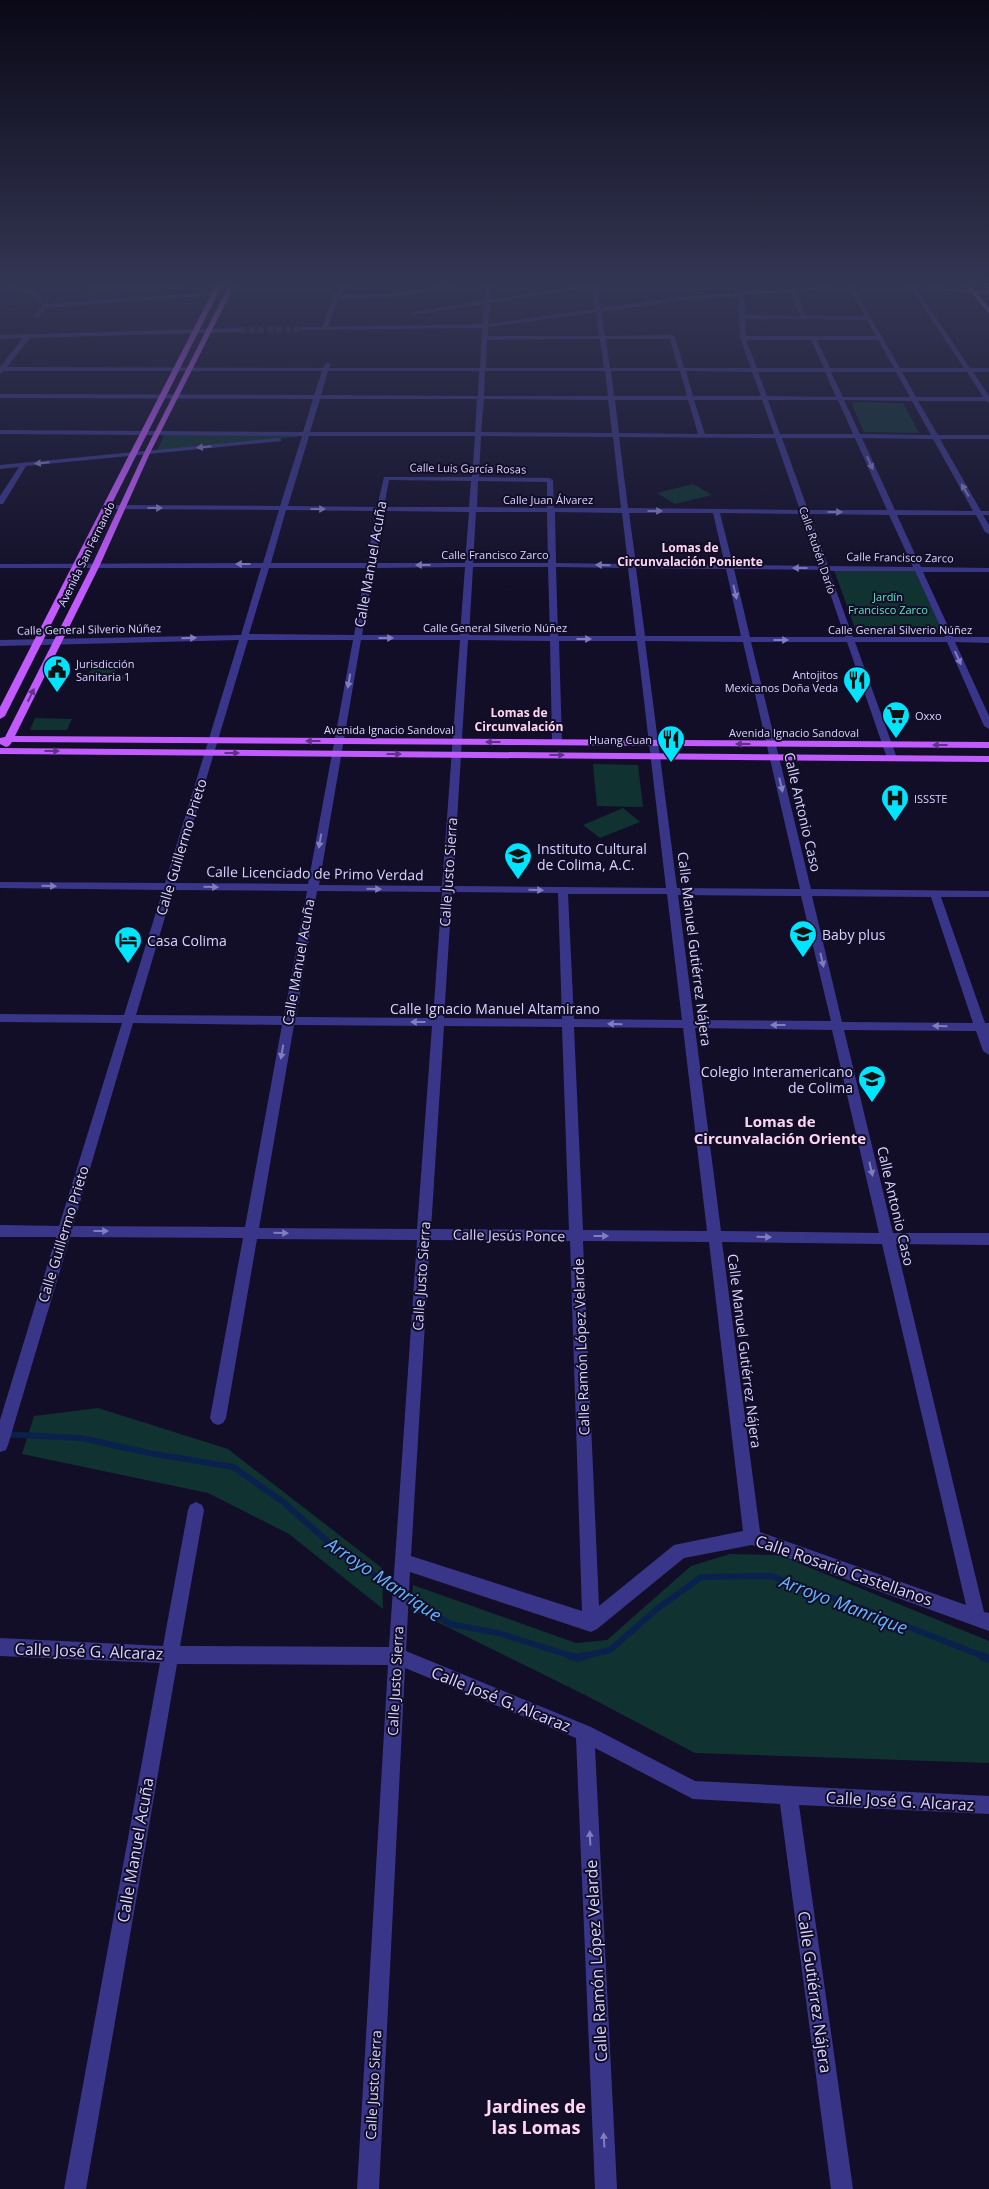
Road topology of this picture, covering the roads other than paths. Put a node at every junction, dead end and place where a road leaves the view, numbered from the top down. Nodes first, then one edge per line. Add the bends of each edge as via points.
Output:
1 (167, 389) edge
2 (180, 389) edge
3 (319, 389) edge
4 (482, 389) edge
5 (611, 389) edge
6 (687, 389) edge
7 (762, 389) edge
8 (837, 389) edge
9 (908, 389) edge
10 (982, 389) edge
11 (0, 396) edge
12 (164, 396) junction
13 (177, 396) junction
14 (317, 397) junction
15 (481, 397) junction
16 (612, 397) junction
17 (690, 397) junction
18 (765, 398) junction
19 (841, 398) junction
20 (913, 398) junction
21 (989, 400) edge
22 (0, 432) edge
23 (145, 433) junction
24 (158, 433) junction
25 (478, 433) junction
26 (305, 435) junction
27 (616, 435) junction
28 (702, 435) junction
29 (778, 436) junction
30 (858, 436) junction
31 (934, 436) junction
32 (989, 437) edge
33 (147, 453) junction
34 (133, 454) junction
35 (24, 465) junction
36 (0, 468) edge
37 (386, 478) joint
38 (475, 479) junction
39 (0, 502) edge
40 (107, 507) junction
41 (122, 507) junction
42 (283, 508) junction
43 (380, 509) junction
44 (473, 510) junction
45 (550, 510) junction
46 (625, 510) junction
47 (716, 511) junction
48 (805, 512) junction
49 (892, 512) junction
50 (978, 513) junction
51 (989, 513) edge
52 (989, 532) edge
53 (96, 564) junction
54 (266, 564) junction
55 (370, 564) junction
56 (77, 565) junction
57 (469, 565) junction
58 (552, 565) junction
59 (0, 566) edge
60 (632, 566) junction
61 (730, 567) junction
62 (825, 568) junction
63 (918, 569) junction
64 (989, 570) edge
65 (244, 637) junction
66 (357, 638) junction
67 (464, 638) junction
68 (554, 639) junction
69 (641, 639) junction
70 (747, 639) junction
71 (850, 640) junction
72 (950, 640) junction
73 (989, 640) edge
74 (57, 641) junction
75 (38, 642) junction
76 (0, 643) edge
77 (0, 716) edge
78 (989, 726) edge
79 (5, 740) edge
80 (213, 740) junction
81 (338, 741) junction
82 (457, 742) junction
83 (557, 742) junction
84 (654, 743) junction
85 (771, 744) junction
86 (887, 745) junction
87 (989, 746) edge
88 (1, 753) edge
89 (209, 753) junction
90 (336, 754) junction
91 (456, 754) junction
92 (656, 756) junction
93 (774, 757) junction
94 (892, 758) junction
95 (989, 759) edge
96 (0, 885) edge
97 (168, 887) junction
98 (312, 888) junction
99 (447, 889) junction
100 (563, 890) junction
101 (673, 892) junction
102 (806, 893) junction
103 (935, 894) junction
104 (989, 894) edge
105 (0, 1018) edge
106 (128, 1019) junction
107 (288, 1021) junction
108 (438, 1022) junction
109 (568, 1023) junction
110 (689, 1024) junction
111 (838, 1026) junction
112 (985, 1027) edge
113 (989, 1050) edge
114 (0, 1230) edge
115 (64, 1231) junction
116 (250, 1233) junction
117 (424, 1234) junction
118 (576, 1236) junction
119 (715, 1237) junction
120 (888, 1238) junction
121 (989, 1239) edge
122 (218, 1418) dead end
123 (0, 1445) edge
124 (196, 1510) dead end
125 (752, 1537) junction
126 (401, 1566) junction
127 (983, 1619) edge
128 (591, 1623) junction
129 (0, 1647) edge
130 (170, 1655) junction
131 (396, 1656) junction
132 (584, 1732) junction
133 (788, 1795) junction
134 (989, 1805) edge
135 (75, 2189) edge
136 (368, 2189) edge
137 (606, 2189) edge
138 (842, 2189) edge

1 - 12 main road, Avenida San Fernando
2 - 13 main road, Avenida San Fernando
3 - 14 street, Calle Guillermo Prieto
4 - 15 street, Calle Justo Sierra
5 - 16 street, Calle Manuel Gutiérrez Nájera
6 - 17 street
7 - 18 street, Calle Rubén Darío
8 - 19 street
9 - 20 street
10 - 21 street
11 - 12 street
12 - 13 street
12 - 23 main road, Avenida San Fernando
13 - 14 street
13 - 24 main road, Avenida San Fernando
14 - 15 street
14 - 26 street, Calle Guillermo Prieto
15 - 16 street
15 - 25 street, Calle Justo Sierra
16 - 17 street
16 - 27 street, Calle Manuel Gutiérrez Nájera
17 - 18 street
17 - 28 street
18 - 19 street
18 - 29 street, Calle Rubén Darío
19 - 20 street
19 - 30 street
20 - 21 street
20 - 31 street
22 - 23 street
23 - 24 street
23 - 34 main road, Avenida San Fernando
24 - 26 street
24 - 33 main road, Avenida San Fernando
25 - 26 street
25 - 27 street
25 - 38 street, Calle Justo Sierra
26 -> 33 street
26 - 42 street, Calle Guillermo Prieto
27 - 28 street
27 - 46 street, Calle Manuel Gutiérrez Nájera
28 - 29 street
29 - 30 street
29 - 48 street, Calle Rubén Darío
30 - 31 street
30 -> 49 street
31 - 32 street
50 -> 31 street
33 - 34 street
33 - 41 main road, Avenida San Fernando
34 -> 35 street
34 - 40 main road, Avenida San Fernando
35 - 36 street
35 - 39 street
37 - 38 street, Calle Luis García Rosas
37 - 43 street, Calle Manuel Acuña
38 - 44 street, Calle Justo Sierra
38 - 45 street, Calle Luis García Rosas via 550,480
40 - 41 street, Calle Juan Álvarez
40 - 56 main road, Avenida San Fernando
41 -> 42 street, Calle Juan Álvarez
41 - 53 main road, Avenida San Fernando
42 -> 43 street, Calle Juan Álvarez
42 - 54 street, Calle Guillermo Prieto
43 - 44 street, Calle Juan Álvarez
43 - 55 street, Calle Manuel Acuña
44 - 45 street, Calle Juan Álvarez
44 - 57 street, Calle Justo Sierra
45 - 46 street, Calle Juan Álvarez
45 - 58 street
46 -> 47 street, Calle Juan Álvarez
46 - 60 street, Calle Manuel Gutiérrez Nájera
47 - 48 street, Calle Juan Álvarez
47 - 61 street, Calle Antonio Caso
48 -> 49 street, Calle Juan Álvarez
48 - 62 street, Calle Rubén Darío
49 - 50 street, Calle Juan Álvarez
49 - 63 street
50 - 51 street, Calle Juan Álvarez
50 - 52 street
54 -> 53 street, Calle Francisco Zarco
53 - 56 street, Calle Francisco Zarco
53 - 74 main road, Avenida San Fernando
54 - 55 street, Calle Francisco Zarco
54 - 65 street, Calle Guillermo Prieto
57 -> 55 street, Calle Francisco Zarco
55 - 66 street, Calle Manuel Acuña
56 - 59 street, Calle Francisco Zarco
56 - 75 main road, Avenida San Fernando
57 - 58 street, Calle Francisco Zarco
57 - 67 street, Calle Justo Sierra
60 -> 58 street, Calle Francisco Zarco
58 - 68 street
60 - 61 street, Calle Francisco Zarco
60 - 69 street, Calle Manuel Gutiérrez Nájera
62 -> 61 street, Calle Francisco Zarco
61 -> 70 street, Calle Antonio Caso
62 - 63 street, Calle Francisco Zarco
62 - 71 street, Calle Rubén Darío
63 - 64 street, Calle Francisco Zarco
63 - 72 street
65 - 66 street, Calle General Silverio Núñez
74 -> 65 street, Calle General Silverio Núñez
65 - 80 street, Calle Guillermo Prieto
66 -> 67 street, Calle General Silverio Núñez
66 -> 81 street, Calle Manuel Acuña
67 - 68 street, Calle General Silverio Núñez
67 - 82 street, Calle Justo Sierra
68 -> 69 street, Calle General Silverio Núñez
68 - 83 street
69 - 70 street, Calle General Silverio Núñez
69 - 84 street, Calle Manuel Gutiérrez Nájera
70 -> 71 street, Calle General Silverio Núñez
70 - 85 street, Calle Antonio Caso
71 - 72 street, Calle General Silverio Núñez
71 - 86 street, Calle Rubén Darío
72 - 73 street, Calle General Silverio Núñez
72 -> 78 street
74 - 75 street, Calle General Silverio Núñez
79 -> 74 main road, Avenida San Fernando
75 - 76 street, Calle General Silverio Núñez
75 - 77 main road, Avenida San Fernando
79 - 80 main road, Avenida Ignacio Sandoval
79 - 88 main road, Avenida San Fernando
81 -> 80 main road, Avenida Ignacio Sandoval
80 - 89 street, Calle Guillermo Prieto
81 - 82 main road, Avenida Ignacio Sandoval
81 - 90 street, Calle Manuel Acuña
83 -> 82 main road, Avenida Ignacio Sandoval
82 - 91 street, Calle Justo Sierra
83 - 84 main road, Avenida Ignacio Sandoval
85 -> 84 main road, Avenida Ignacio Sandoval
84 - 92 street, Calle Manuel Gutiérrez Nájera
85 - 86 main road, Avenida Ignacio Sandoval
85 - 93 street, Calle Antonio Caso
87 -> 86 main road, Avenida Ignacio Sandoval
86 - 94 street, Calle Rubén Darío
88 -> 89 main road, Avenida Ignacio Sandoval
89 -> 90 main road, Avenida Ignacio Sandoval
89 - 97 street, Calle Guillermo Prieto
90 -> 91 main road, Avenida Ignacio Sandoval
90 -> 98 street, Calle Manuel Acuña
91 -> 92 main road, Avenida Ignacio Sandoval
91 - 99 street, Calle Justo Sierra
92 - 93 main road, Avenida Ignacio Sandoval
92 - 101 street, Calle Manuel Gutiérrez Nájera
93 - 94 main road, Avenida Ignacio Sandoval
93 -> 102 street, Calle Antonio Caso
94 - 95 main road, Avenida Ignacio Sandoval
96 -> 97 street, Calle Licenciado de Primo Verdad
97 -> 98 street, Calle Licenciado de Primo Verdad
97 - 106 street, Calle Guillermo Prieto
98 -> 99 street, Calle Licenciado de Primo Verdad
98 - 107 street, Calle Manuel Acuña
99 -> 100 street, Calle Licenciado de Primo Verdad
99 - 108 street, Calle Justo Sierra
100 - 101 street, Calle Licenciado de Primo Verdad
100 - 109 street, Calle Ramón López Velarde
101 - 102 street, Calle Licenciado de Primo Verdad
101 - 110 street, Calle Manuel Gutiérrez Nájera
102 - 103 street, Calle Licenciado de Primo Verdad
102 -> 111 street, Calle Antonio Caso
103 - 104 street, Calle Licenciado de Primo Verdad
103 - 112 street
105 - 106 street, Calle Ignacio Manuel Altamirano
106 - 107 street, Calle Ignacio Manuel Altamirano
106 - 115 street, Calle Guillermo Prieto
108 -> 107 street, Calle Ignacio Manuel Altamirano
107 -> 116 street, Calle Manuel Acuña
108 - 109 street, Calle Ignacio Manuel Altamirano
108 - 117 street, Calle Justo Sierra
110 -> 109 street, Calle Ignacio Manuel Altamirano
109 - 118 street, Calle Ramón López Velarde
111 -> 110 street, Calle Ignacio Manuel Altamirano
110 - 119 street, Calle Manuel Gutiérrez Nájera
112 -> 111 street, Calle Ignacio Manuel Altamirano
111 -> 120 street, Calle Antonio Caso
112 - 113 street
114 - 115 street, Calle Jesús Ponce
115 -> 116 street, Calle Jesús Ponce
115 - 123 street, Calle Guillermo Prieto
116 -> 117 street, Calle Jesús Ponce
116 - 122 street, Calle Manuel Acuña
117 - 118 street, Calle Jesús Ponce
117 - 126 street, Calle Justo Sierra
118 -> 119 street, Calle Jesús Ponce
118 - 128 street, Calle Ramón López Velarde
119 -> 120 street, Calle Jesús Ponce
119 - 125 street, Calle Manuel Gutiérrez Nájera
120 - 121 street, Calle Jesús Ponce
120 - 127 street, Calle Antonio Caso
124 - 130 street, Calle Manuel Acuña
125 - 127 street, Calle Rosario Castellanos
125 - 128 street, Calle Rosario Castellanos via 680,1551
126 - 128 street
126 - 131 street, Calle Justo Sierra
129 - 130 street, Calle José G. Alcaraz
130 - 131 street, Calle José G. Alcaraz
130 - 135 street, Calle Manuel Acuña
131 - 132 street, Calle José G. Alcaraz
131 - 136 street, Calle Justo Sierra
132 - 133 street, Calle José G. Alcaraz via 693,1790
137 -> 132 street, Calle Ramón López Velarde
133 - 134 street, Calle José G. Alcaraz
133 - 138 street, Calle Gutiérrez Nájera

